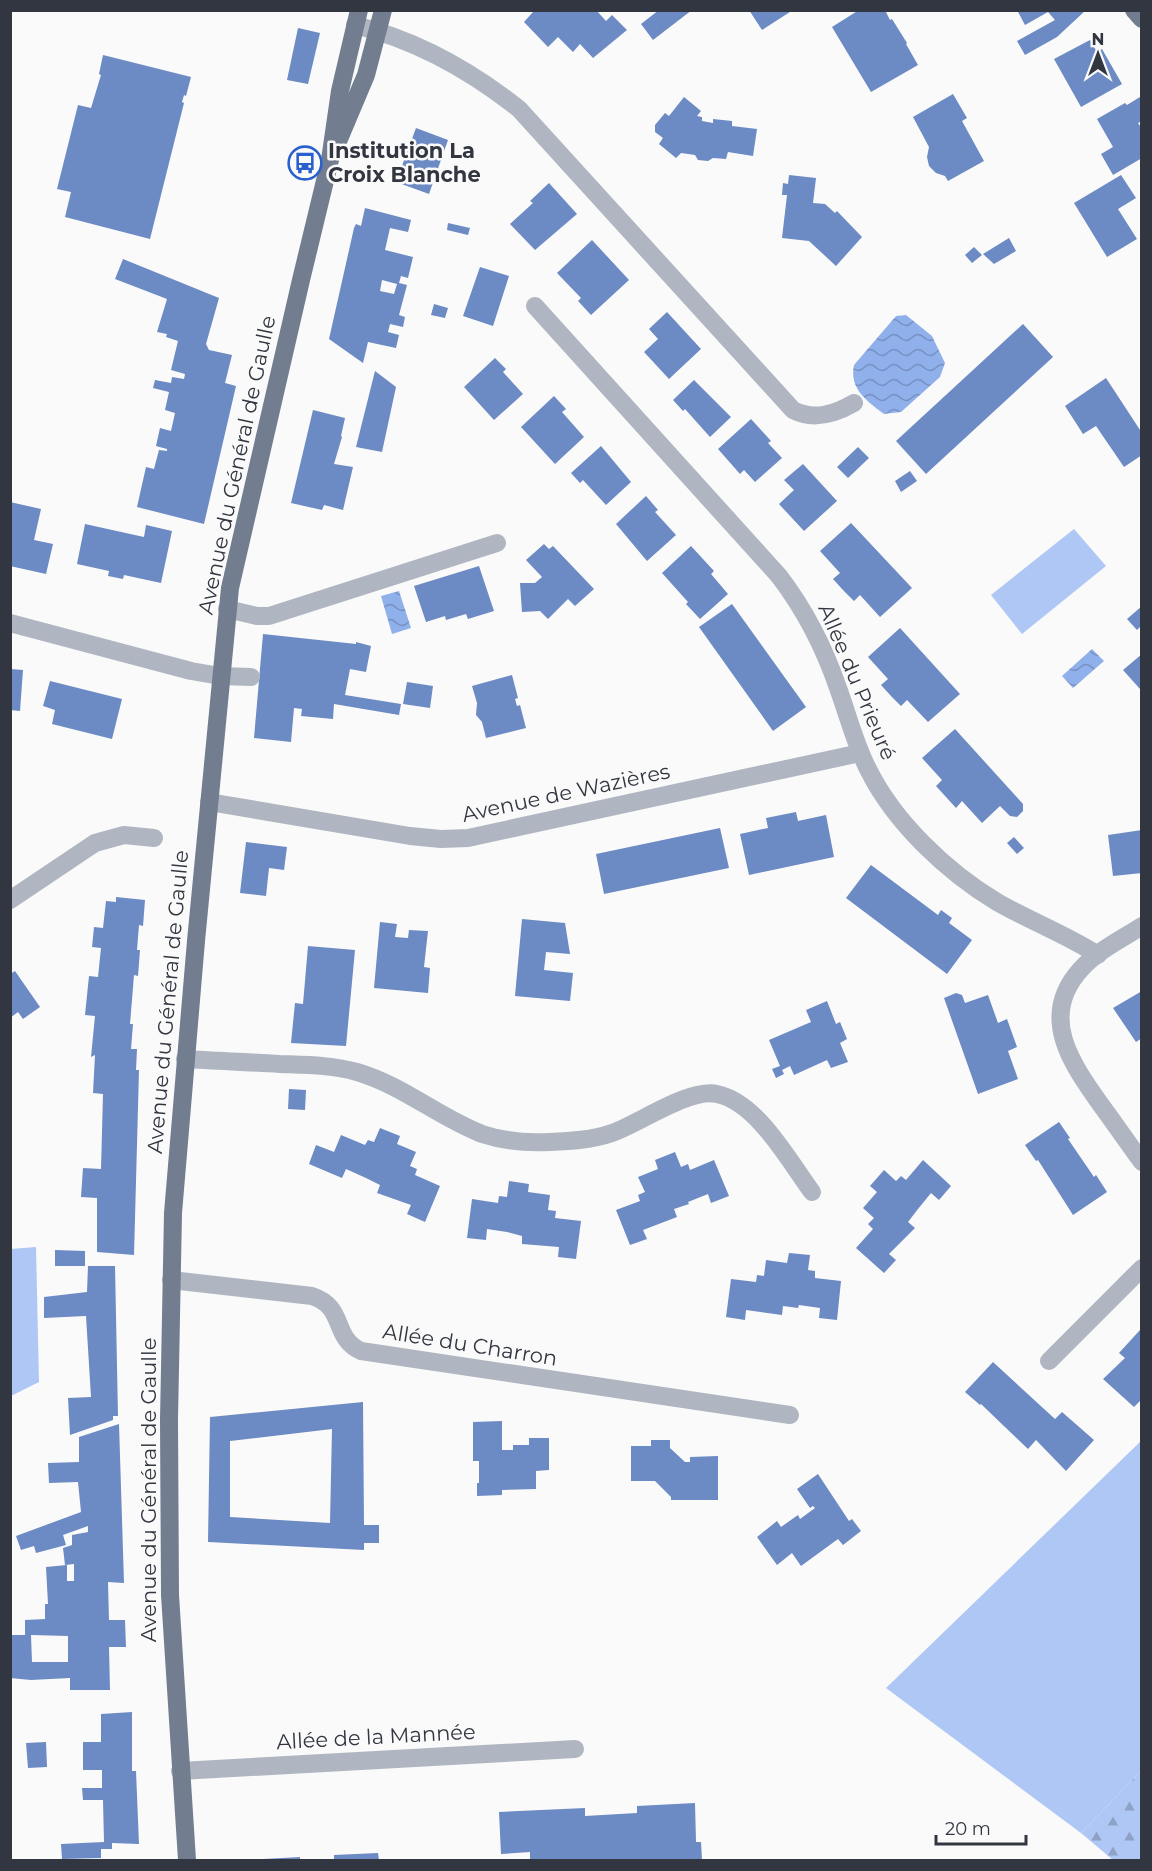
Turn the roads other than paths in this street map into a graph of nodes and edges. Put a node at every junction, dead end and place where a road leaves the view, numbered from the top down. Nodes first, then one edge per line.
1 (383, 10) edge
2 (1134, 10) edge
3 (357, 18) edge
4 (1142, 19) edge
5 (378, 31) junction
6 (330, 160) junction
7 (535, 306) dead end
8 (854, 403) dead end
9 (497, 543) dead end
10 (227, 609) junction
11 (10, 623) edge
12 (220, 676) junction
13 (251, 677) dead end
14 (860, 753) junction
15 (209, 802) junction
16 (154, 838) dead end
17 (10, 900) edge
18 (1142, 926) edge
19 (1098, 955) junction
20 (185, 1059) junction
21 (1142, 1162) edge
22 (813, 1192) dead end
23 (1142, 1268) edge
24 (171, 1280) junction
25 (1049, 1361) dead end
26 (790, 1415) dead end
27 (575, 1749) dead end
28 (180, 1771) junction
29 (187, 1860) edge

1 - 5 main road, Avenue du Général de Gaulle
2 - 4 main road
3 - 5 street
3 - 6 main road, Avenue du Général de Gaulle
5 - 6 main road, Avenue du Général de Gaulle
5 - 8 street
6 - 10 main road, Avenue du Général de Gaulle
7 - 14 street, Allée du Prieuré
9 - 10 street
10 - 12 main road, Avenue du Général de Gaulle
11 - 12 street
12 - 13 street
12 - 15 main road, Avenue du Général de Gaulle
14 - 15 street, Avenue de Wazières
14 - 19 street, Allée du Prieuré
15 - 20 main road, Avenue du Général de Gaulle
16 - 17 street
18 - 19 street
19 - 21 street
20 - 22 street
20 - 24 main road, Avenue du Général de Gaulle
23 - 25 street
24 - 26 street, Allée du Charron
24 - 28 main road, Avenue du Général de Gaulle
27 - 28 street, Allée de la Mannée
28 - 29 main road, Avenue du Général de Gaulle

